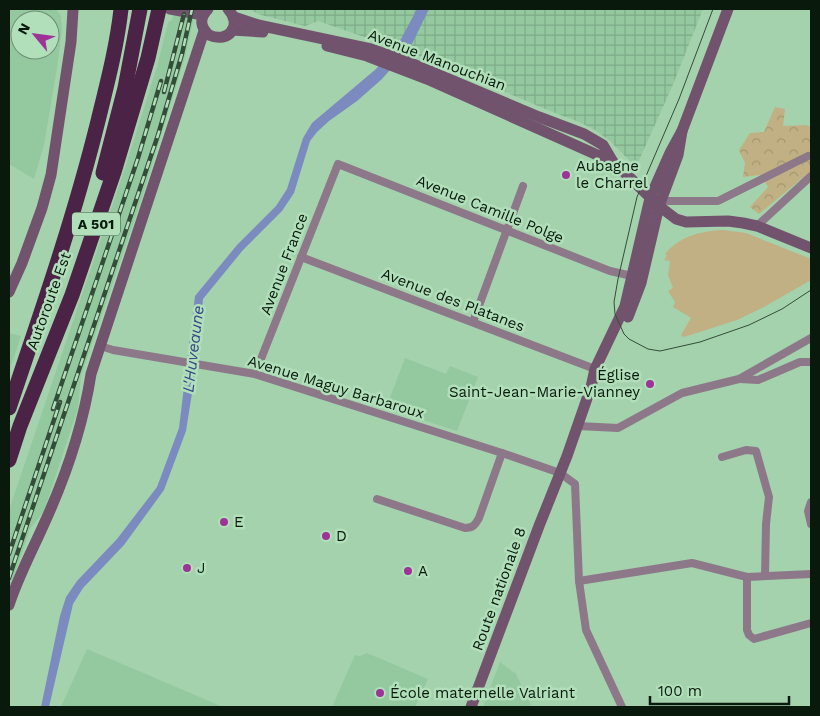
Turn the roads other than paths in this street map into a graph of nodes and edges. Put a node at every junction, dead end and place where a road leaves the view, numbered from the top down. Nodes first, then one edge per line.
1 (72, 9) edge
2 (86, 9) edge
3 (728, 9) edge
4 (121, 11) edge
5 (140, 11) edge
6 (162, 11) edge
7 (230, 11) edge
8 (205, 12) edge
9 (232, 30) junction
10 (204, 31) junction
11 (273, 31) junction
12 (214, 38) junction
13 (196, 61) junction
14 (808, 156) dead end
15 (338, 164) joint
16 (811, 176) edge
17 (523, 186) dead end
18 (657, 202) junction
19 (757, 226) junction
20 (507, 230) junction
21 (811, 248) edge
22 (301, 257) junction
23 (632, 276) junction
24 (9, 292) edge
25 (472, 322) junction
26 (811, 338) edge
27 (100, 346) junction
28 (811, 362) edge
29 (595, 369) junction
30 (255, 374) junction
31 (739, 378) junction
32 (591, 387) junction
33 (9, 408) edge
34 (20, 426) junction
35 (578, 426) junction
36 (502, 453) junction
37 (722, 457) dead end
38 (9, 460) edge
39 (558, 477) junction
40 (377, 499) dead end
41 (811, 502) edge
42 (811, 524) edge
43 (811, 574) edge
44 (765, 576) junction
45 (747, 577) junction
46 (579, 581) junction
47 (9, 605) edge
48 (811, 623) edge
49 (471, 707) edge
50 (622, 707) edge

1 - 2 main road
1 - 24 main road
3 - 18 main road
4 - 33 highway, Autoroute Est
5 - 34 highway
6 - 8 main road
6 - 34 highway, Autoroute Est / A 501
7 - 9 main road
7 - 11 main road, Avenue Manouchian
8 - 10 main road
9 - 11 main road, Avenue Manouchian
9 - 12 main road
10 - 12 main road
10 - 13 main road
11 - 18 main road, Avenue Manouchian
12 - 13 main road
13 - 27 main road
14 - 18 street
15 - 20 street, Avenue Camille Polge
15 - 22 street, Avenue France
16 - 19 street
17 - 20 street
18 - 19 main road, Avenue Manouchian
18 - 23 main road
18 - 32 main road
19 - 21 main road, Avenue Manouchian
20 - 23 street, Avenue Camille Polge
20 - 25 street
22 - 25 street, Avenue des Platanes
22 - 30 street, Avenue France
23 - 29 main road
25 - 29 street, Avenue des Platanes
26 - 31 street
27 - 30 street, Avenue Maguy Barbaroux
27 - 47 main road
28 - 31 street
29 - 32 main road
30 - 36 street, Avenue Maguy Barbaroux
31 - 35 street
32 - 35 main road, Route nationale 8
34 - 38 highway, Autoroute Est
35 - 39 main road, Route nationale 8
36 - 39 street, Avenue Maguy Barbaroux
36 - 40 street
37 - 44 street
39 - 46 street
39 - 49 main road, Route nationale 8
41 - 42 street
43 - 44 street
44 - 45 street
45 - 46 street
45 - 48 street
46 - 50 street

